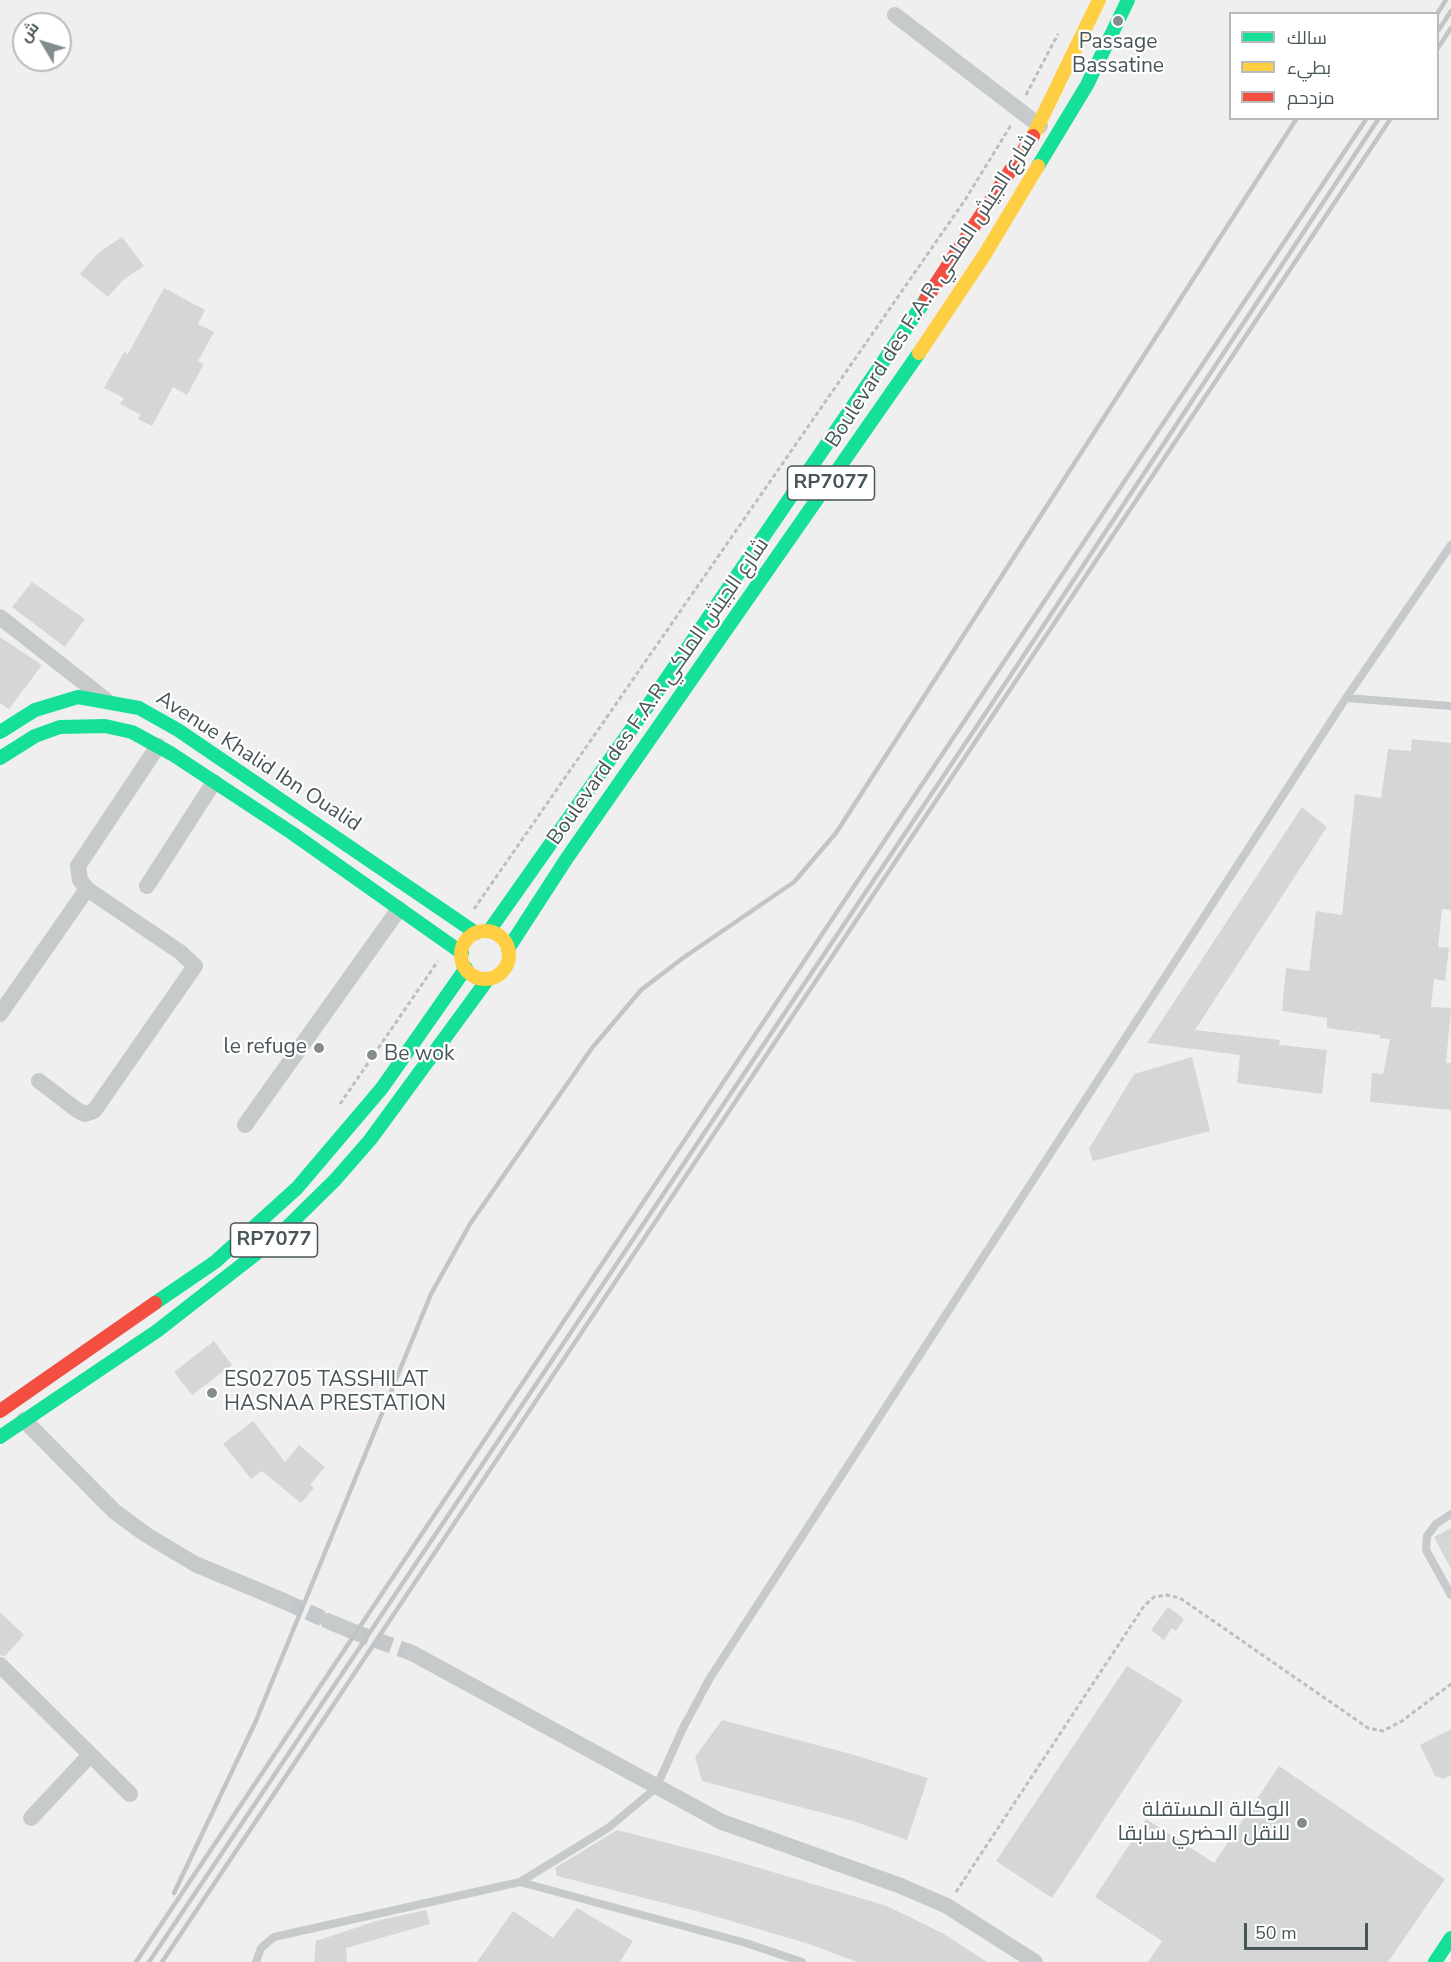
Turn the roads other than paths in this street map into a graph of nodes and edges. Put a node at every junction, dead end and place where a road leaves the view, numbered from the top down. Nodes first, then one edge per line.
1 (1100, 0) edge
2 (1128, 0) edge
3 (895, 15) dead end
4 (1040, 126) junction
5 (1451, 545) edge
6 (0, 617) edge
7 (1346, 698) junction
8 (106, 700) junction
9 (1451, 706) edge
10 (0, 732) edge
11 (158, 746) junction
12 (0, 758) edge
13 (214, 782) junction
14 (147, 886) dead end
15 (87, 889) junction
16 (399, 909) junction
17 (483, 932) junction
18 (508, 949) junction
19 (462, 953) junction
20 (466, 968) junction
21 (488, 979) junction
22 (0, 1014) edge
23 (39, 1081) dead end
24 (245, 1125) dead end
25 (0, 1411) edge
26 (24, 1420) junction
27 (0, 1437) edge
28 (1451, 1514) edge
29 (1451, 1595) edge
30 (286, 1602) tunnel mouth
31 (328, 1621) tunnel mouth
32 (354, 1632) tunnel mouth
33 (412, 1653) tunnel mouth
34 (0, 1665) edge
35 (90, 1755) junction
36 (656, 1788) junction
37 (130, 1794) dead end
38 (31, 1818) dead end
39 (520, 1882) junction
40 (1451, 1938) edge
41 (256, 1962) edge
42 (802, 1962) edge
43 (1035, 1962) edge
44 (1435, 1962) edge

1 - 4 main road, Boulevard des F.A.R شارع الجيش الملكي / RP7077
2 - 18 main road, Boulevard des F.A.R شارع الجيش الملكي / RP7077
3 - 4 street
4 - 17 main road, Boulevard des F.A.R شارع الجيش الملكي / RP7077
5 - 7 lane
6 - 8 street
7 - 9 lane
7 - 36 lane
8 - 10 main road, Avenue Khalid Ibn Oualid
8 - 17 main road, Avenue Khalid Ibn Oualid
11 - 12 main road, Avenue Khalid Ibn Oualid
11 - 13 main road, Avenue Khalid Ibn Oualid
11 - 15 street
13 - 14 street
13 - 16 main road, Avenue Khalid Ibn Oualid
15 - 22 street
15 - 23 street
16 - 19 main road, Avenue Khalid Ibn Oualid
16 - 24 street
17 - 18 main road
17 - 19 main road, Boulevard des F.A.R شارع الجيش الملكي / RP7077
18 - 21 main road, Boulevard des F.A.R شارع الجيش الملكي / RP7077
19 - 20 main road
20 - 21 main road
20 - 25 main road, RP7077
21 - 26 main road, Boulevard des F.A.R شارع الجيش الملكي / RP7077
26 - 27 main road, Boulevard des F.A.R شارع الجيش الملكي / RP7077
26 - 30 street
28 - 29 lane
31 - 32 street
33 - 36 street
34 - 35 street
35 - 37 street
35 - 38 street
36 - 39 lane
36 - 43 street
39 - 41 lane
39 - 42 lane
40 - 44 main road

